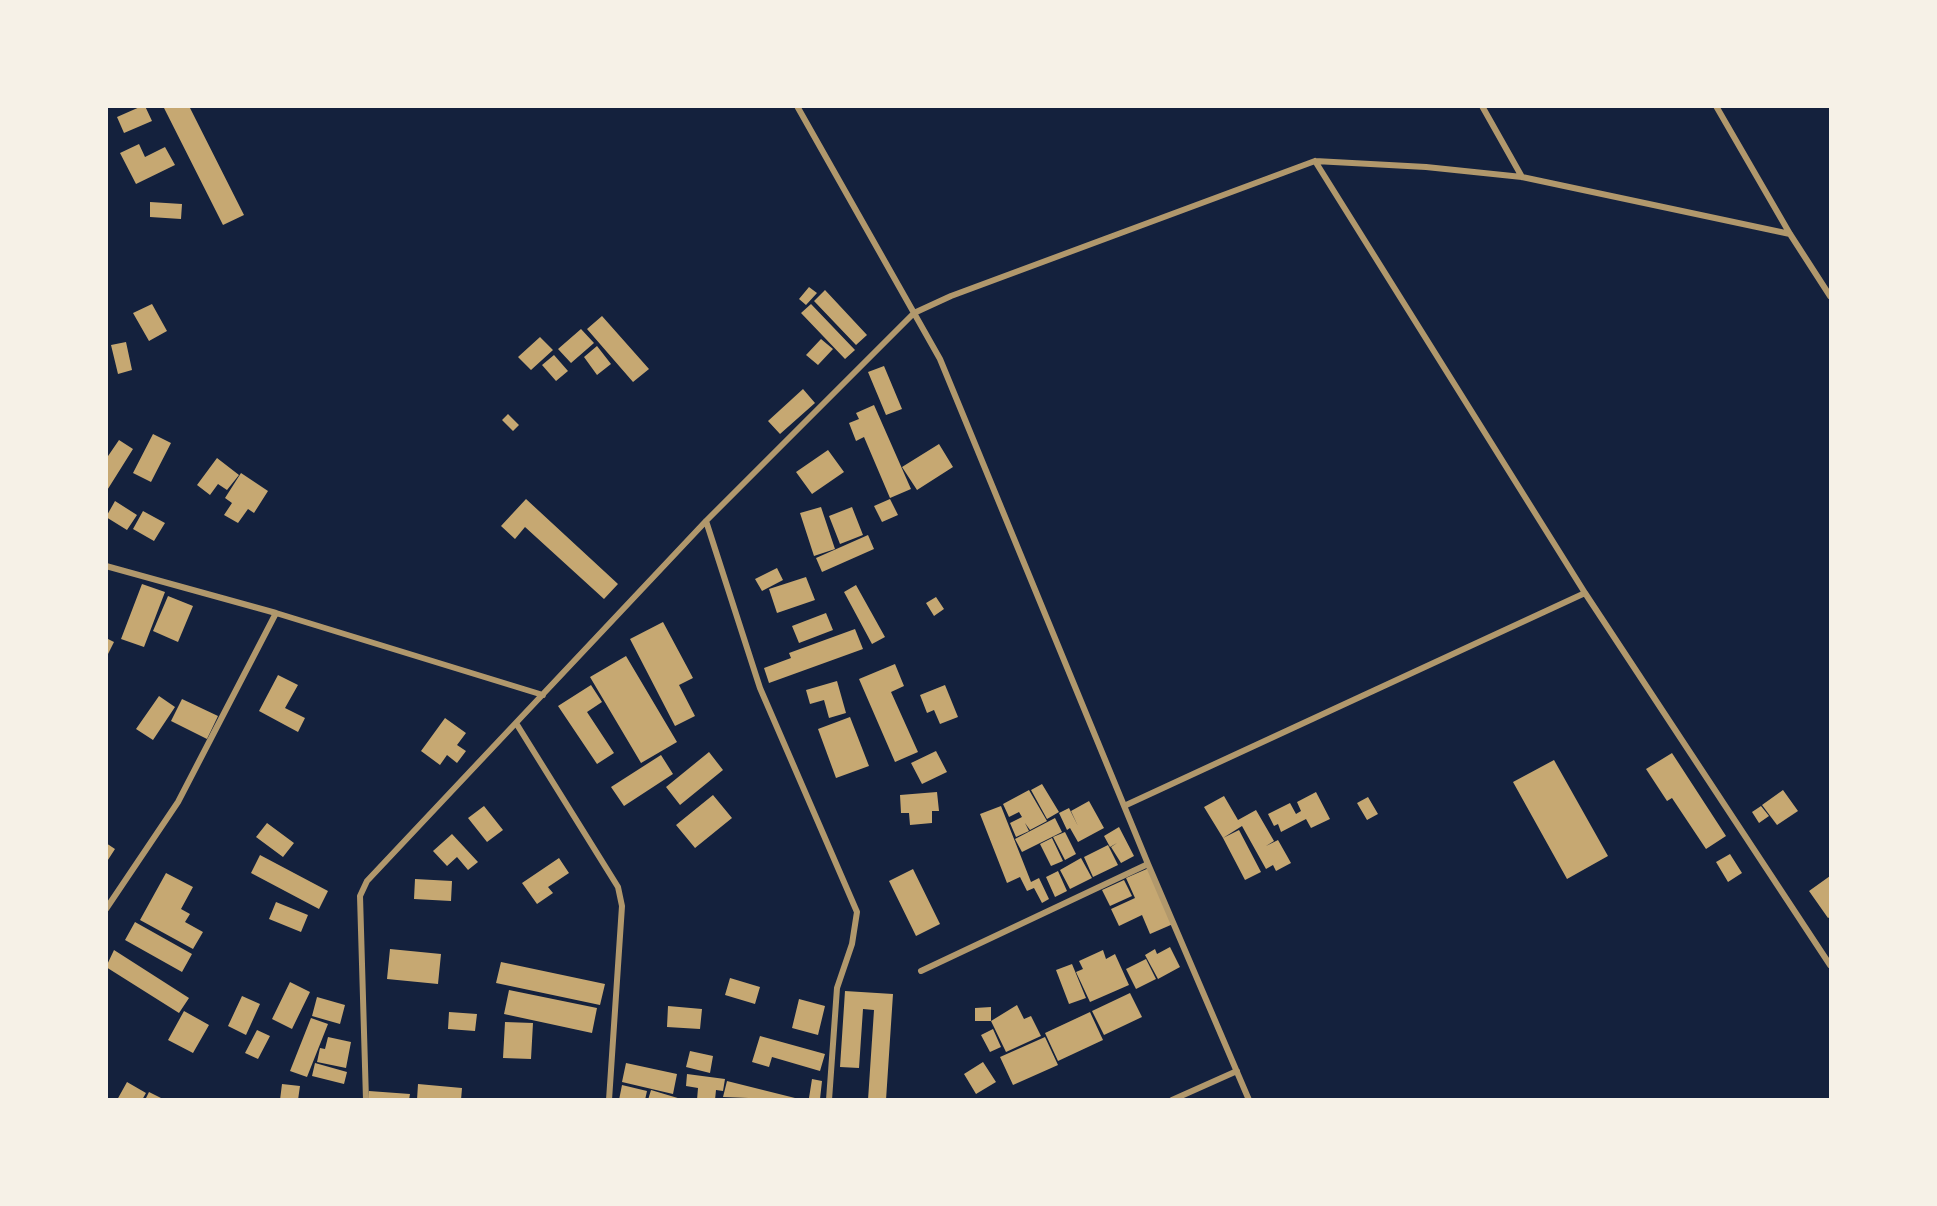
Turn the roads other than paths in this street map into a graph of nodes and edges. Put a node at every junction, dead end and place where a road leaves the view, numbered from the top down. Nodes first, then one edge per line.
1 (797, 106) edge
2 (1482, 106) edge
3 (1716, 106) edge
4 (1315, 161) junction
5 (1522, 177) junction
6 (1790, 234) junction
7 (1830, 296) edge
8 (914, 313) junction
9 (706, 521) junction
10 (106, 566) edge
11 (1585, 593) junction
12 (276, 613) junction
13 (543, 695) junction
14 (516, 723) junction
15 (1124, 806) junction
16 (1148, 864) junction
17 (106, 909) edge
18 (1830, 965) edge
19 (921, 971) dead end
20 (1237, 1071) junction
21 (366, 1100) edge
22 (609, 1100) edge
23 (829, 1100) edge
24 (1172, 1100) edge
25 (1249, 1100) edge

1 - 8 street
2 - 5 street
3 - 6 street
4 - 5 street
4 - 8 street
4 - 11 street
5 - 6 street
6 - 7 street
8 - 9 street
8 - 15 street
9 - 13 street
9 - 23 street
10 - 12 street
11 - 15 street
11 - 18 street
12 - 13 street
12 - 17 street
13 - 14 street
14 - 21 street
14 - 22 street
15 - 16 street
16 - 19 street
16 - 20 street
20 - 24 street
20 - 25 street

